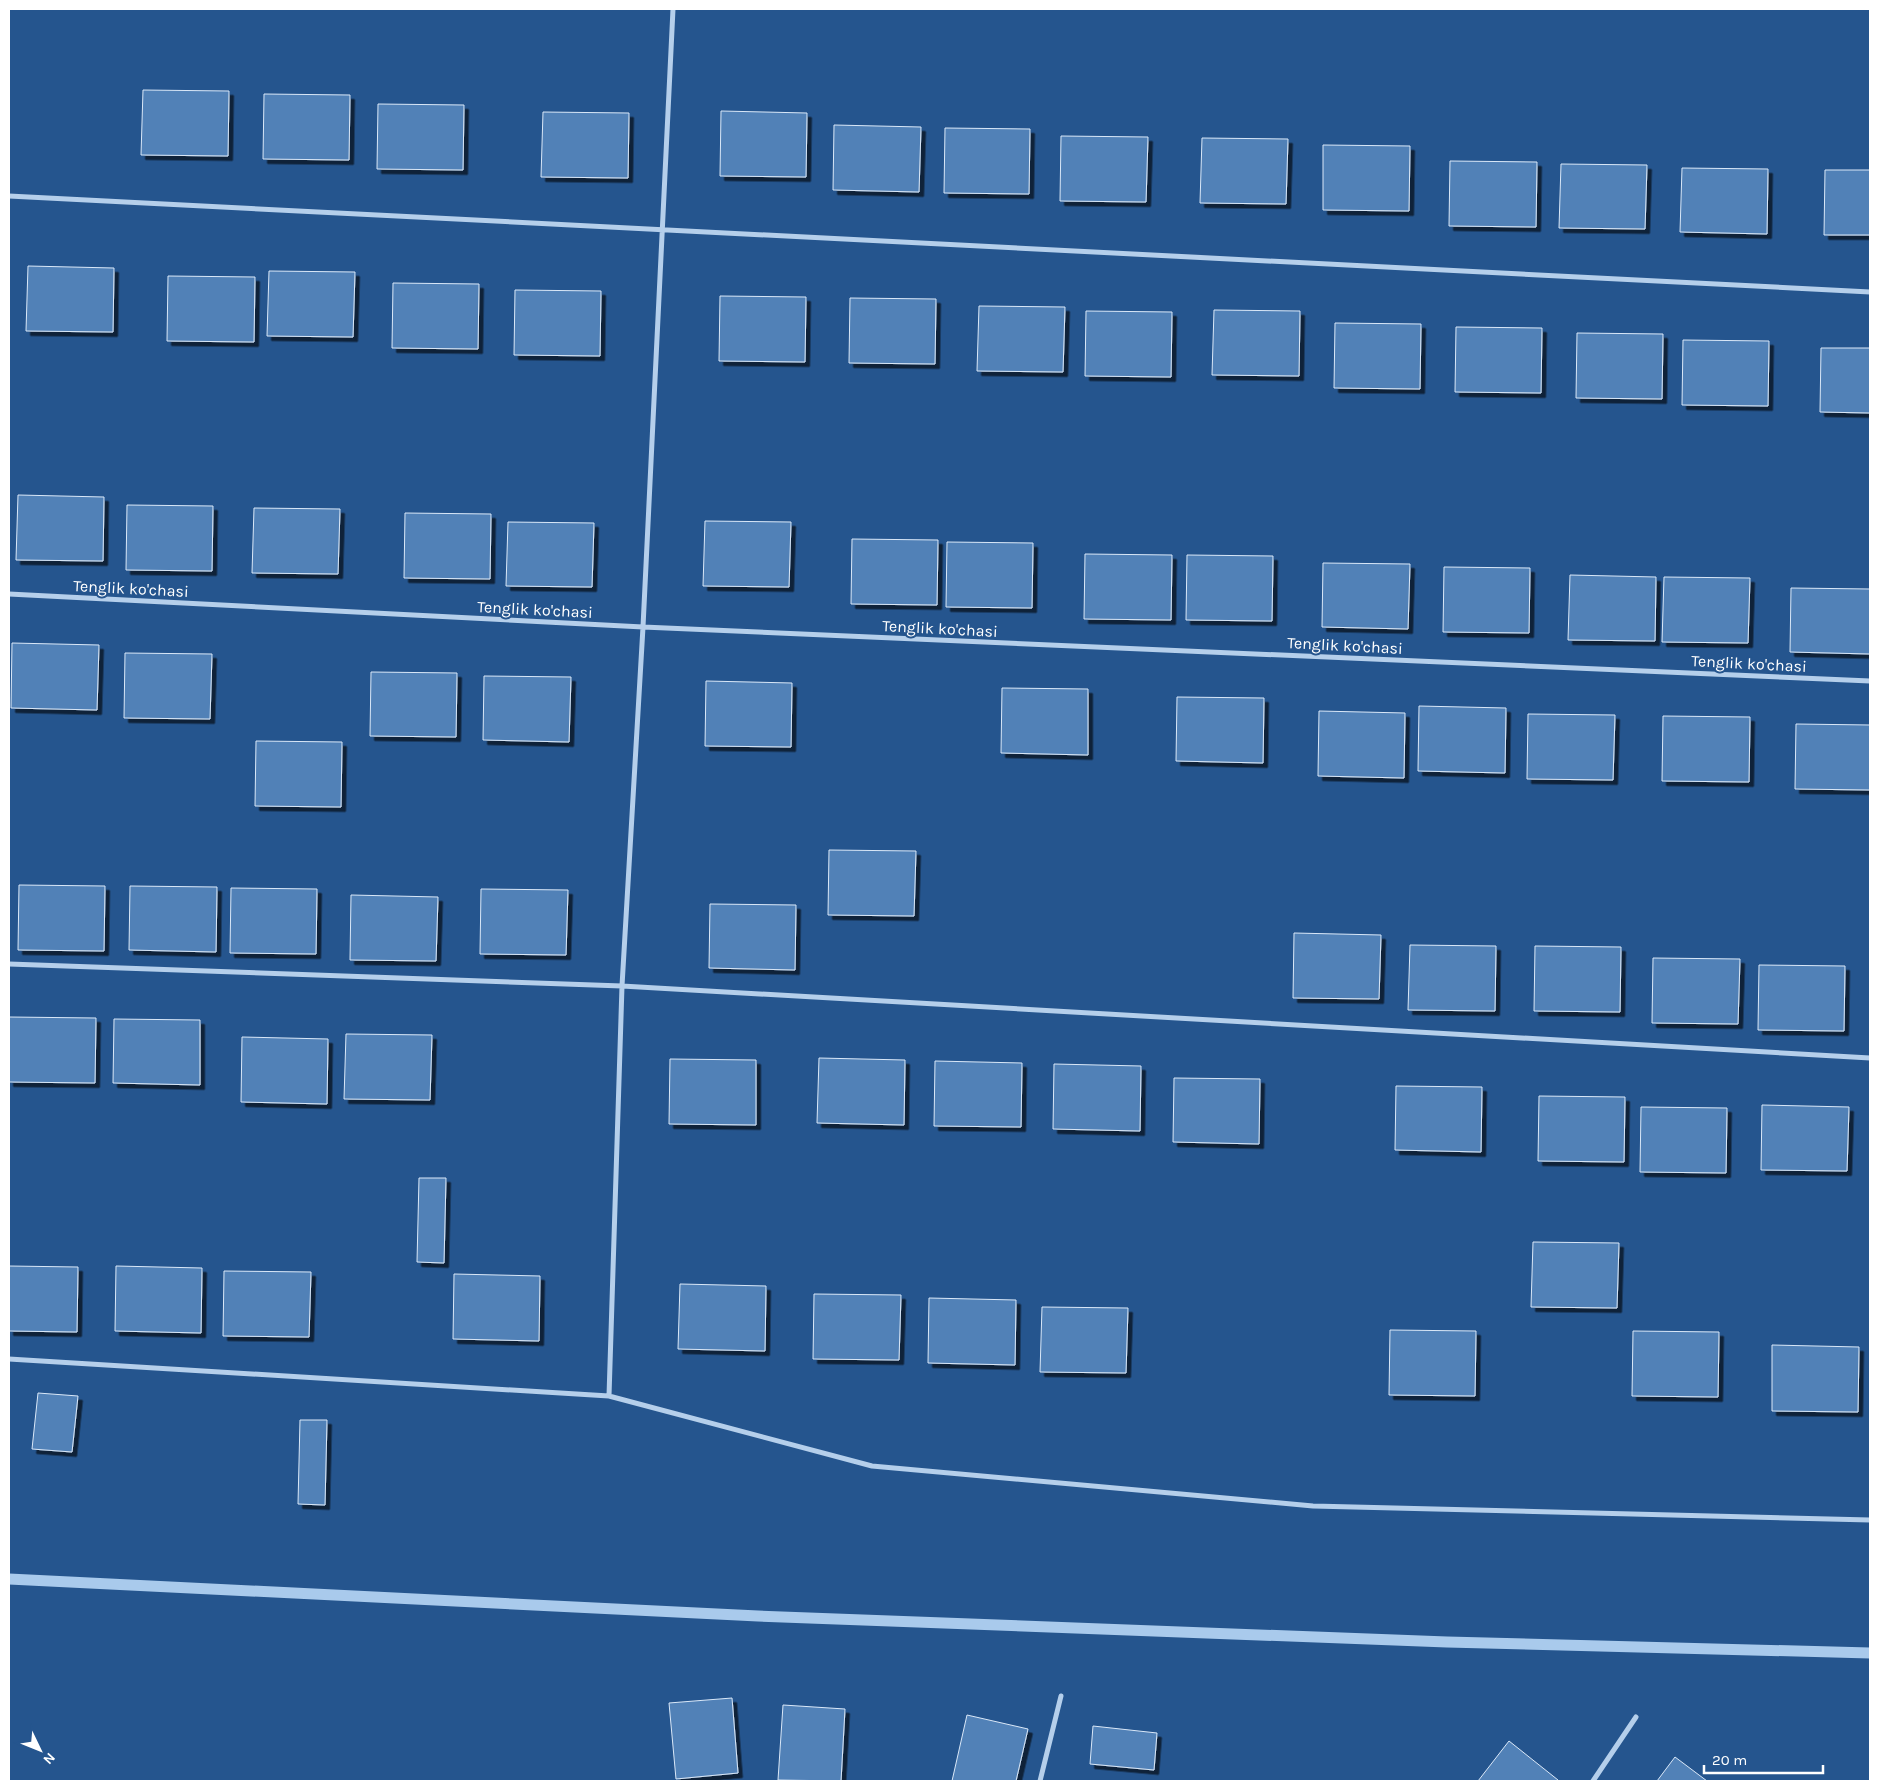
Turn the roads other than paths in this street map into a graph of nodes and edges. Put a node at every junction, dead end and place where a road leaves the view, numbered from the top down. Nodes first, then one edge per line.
1 (673, 9) edge
2 (9, 196) edge
3 (662, 230) junction
4 (1870, 292) edge
5 (9, 594) edge
6 (643, 627) junction
7 (1870, 681) edge
8 (9, 964) edge
9 (622, 986) junction
10 (1870, 1058) edge
11 (9, 1359) edge
12 (609, 1396) junction
13 (1870, 1520) edge
14 (1061, 1696) dead end
15 (1636, 1717) dead end
16 (1040, 1781) edge
17 (1593, 1781) edge

1 - 3 street
2 - 3 street
3 - 4 street
3 - 6 street
5 - 6 street, Tenglik ko'chasi
6 - 7 street, Tenglik ko'chasi
6 - 9 street
8 - 9 street
9 - 10 street
9 - 12 street
11 - 12 street
12 - 13 street
14 - 16 street
15 - 17 street

